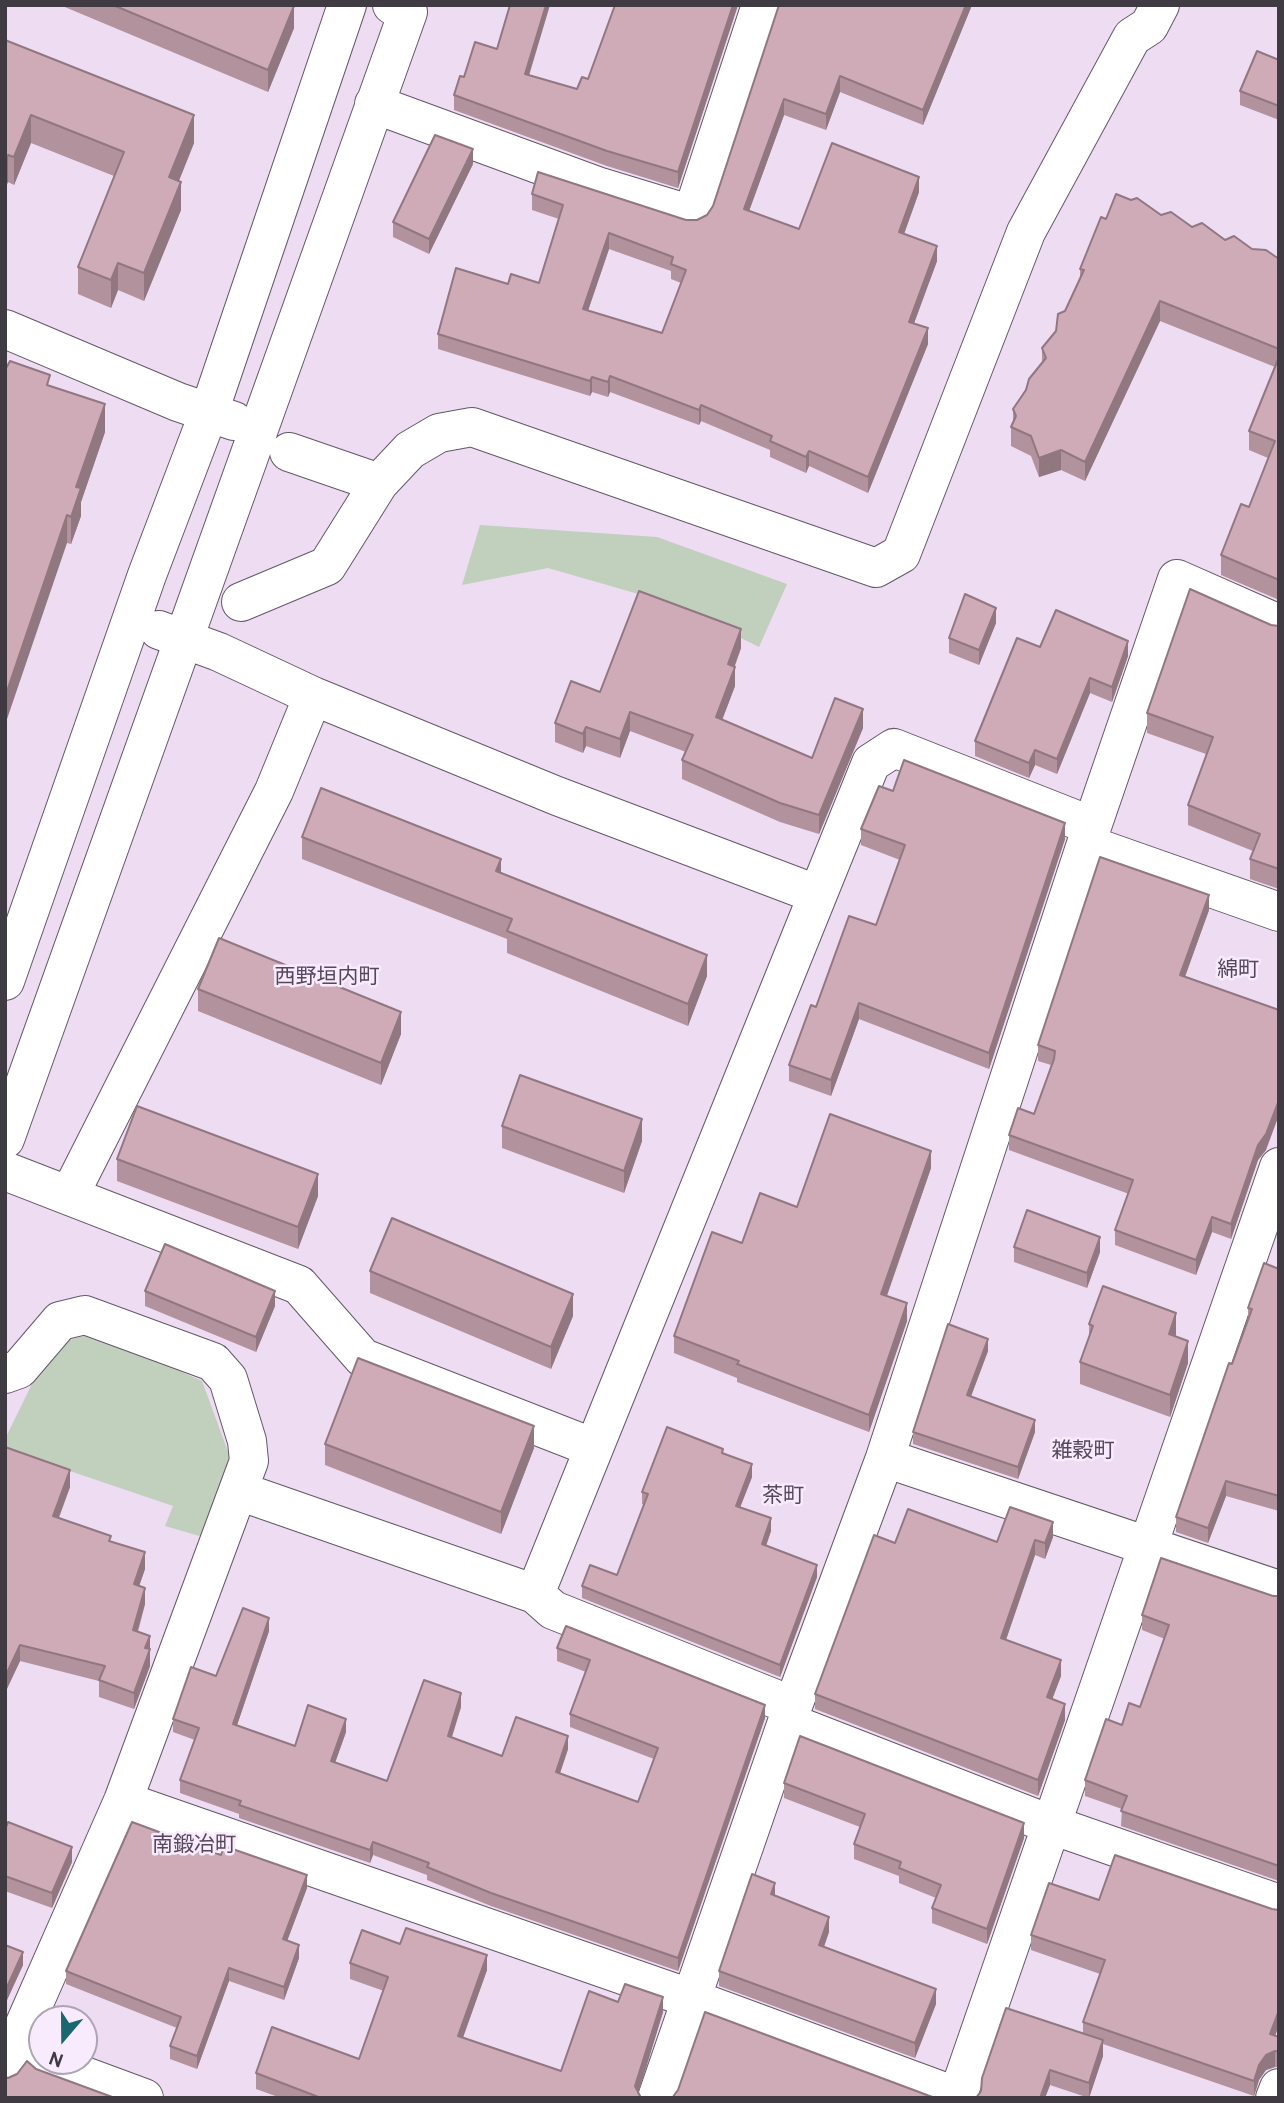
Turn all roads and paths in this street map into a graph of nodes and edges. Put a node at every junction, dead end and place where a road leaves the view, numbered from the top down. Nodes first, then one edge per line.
1 (347, 5) edge
2 (761, 5) edge
3 (1160, 5) edge
4 (400, 8) edge
5 (374, 104) junction
6 (5, 329) edge
7 (209, 412) junction
8 (259, 430) junction
9 (289, 452) dead end
10 (379, 483) junction
11 (241, 602) dead end
12 (132, 620) junction
13 (1279, 624) edge
14 (183, 638) junction
15 (313, 696) junction
16 (1089, 835) junction
17 (816, 894) junction
18 (1279, 912) edge
19 (5, 982) edge
20 (5, 1139) edge
21 (1279, 1167) edge
22 (5, 1171) edge
23 (69, 1194) junction
24 (5, 1374) edge
25 (594, 1448) junction
26 (885, 1458) junction
27 (239, 1491) junction
28 (1149, 1546) junction
29 (1279, 1590) edge
30 (535, 1594) junction
31 (790, 1714) junction
32 (122, 1801) junction
33 (1052, 1825) junction
34 (1279, 1904) edge
35 (692, 1999) junction
36 (22, 2048) edge
37 (1279, 2088) edge
38 (959, 2097) edge
39 (144, 2098) edge
40 (657, 2098) edge
41 (1275, 2098) edge

1 - 7 street
2 - 5 street
3 - 10 street
4 - 5 street
5 - 8 street
6 - 7 street
7 - 8 street
7 - 12 street
8 - 14 street
9 - 10 street
10 - 11 street
12 - 14 street
12 - 19 street
13 - 16 street
14 - 15 street
14 - 20 street
15 - 17 street
15 - 23 street
16 - 17 street
16 - 18 street
16 - 26 street
17 - 25 street
21 - 28 street
22 - 23 street
23 - 25 street
24 - 27 street
25 - 30 street
26 - 28 street
26 - 31 street
27 - 30 street
27 - 32 street
28 - 29 street
28 - 33 street
30 - 31 street
31 - 33 street
31 - 35 street
32 - 35 street
32 - 36 street
33 - 34 street
33 - 38 street
35 - 38 street
35 - 40 street
36 - 39 street
37 - 41 street

